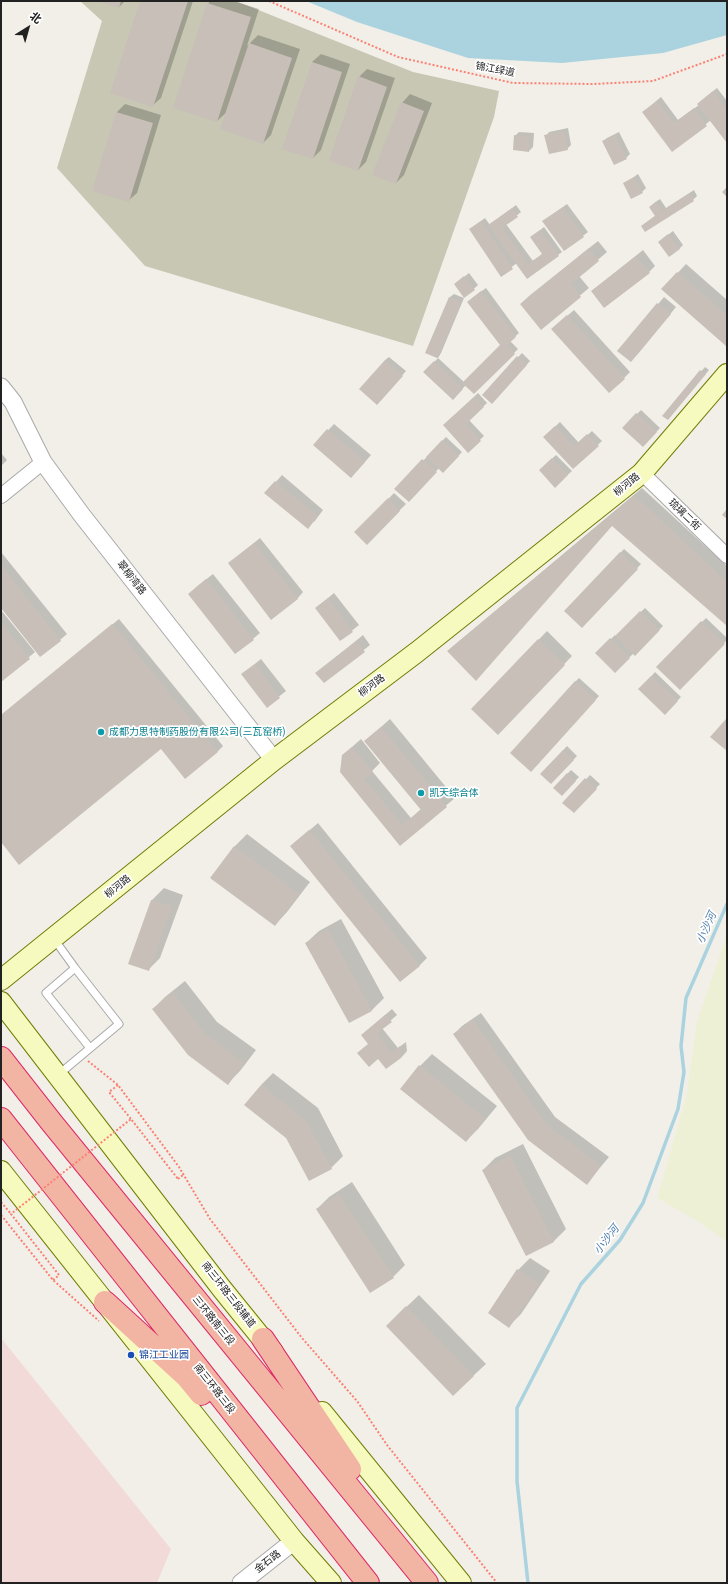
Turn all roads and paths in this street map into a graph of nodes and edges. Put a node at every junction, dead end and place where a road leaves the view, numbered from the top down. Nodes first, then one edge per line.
1 (269, 1) edge
2 (727, 54) edge
3 (727, 374) edge
4 (1, 387) edge
5 (43, 462) junction
6 (642, 473) junction
7 (1, 496) edge
8 (727, 556) edge
9 (274, 760) junction
10 (54, 938) junction
11 (74, 968) junction
12 (1, 980) edge
13 (1, 1002) edge
14 (90, 1048) junction
15 (81, 1056) junction
16 (1, 1058) edge
17 (58, 1075) junction
18 (118, 1086) junction
19 (1, 1119) edge
20 (131, 1119) junction
21 (1, 1170) edge
22 (184, 1174) junction
23 (1, 1202) edge
24 (11, 1214) junction
25 (1, 1215) edge
26 (53, 1280) junction
27 (102, 1312) junction
28 (262, 1339) junction
29 (294, 1541) junction
30 (241, 1583) edge
31 (331, 1583) edge
32 (357, 1583) edge
33 (368, 1583) edge
34 (427, 1583) edge
35 (461, 1583) edge
36 (497, 1583) edge

1 - 2 path, 锦江绿道
3 - 6 main road, 柳河路
4 - 5 street, 翠柳湾路
5 - 7 street
5 - 9 street, 翠柳湾路
6 - 8 street, 琉璃二街
6 - 9 main road, 柳河路
9 - 10 main road, 柳河路
10 - 11 lane
10 - 12 main road, 柳河路
11 - 14 lane
11 - 14 lane
13 - 17 main road, 南三环路三段辅道
14 - 15 lane
15 - 17 lane
15 - 18 path
16 - 34 highway, 三环路南三段
17 - 28 main road, 南三环路三段辅道
18 - 20 path
18 - 22 path
19 - 33 highway, 南三环路三段
20 - 22 path, bridge
20 - 24 path, bridge
21 - 27 main road
22 - 36 path
23 - 24 path
24 - 26 path, bridge
25 - 26 path
26 - 27 path
27 - 29 main road
27 - 32 highway
28 - 34 highway
28 - 35 main road, 南三环路三段辅道
29 - 30 street, 金石路
29 - 31 main road

